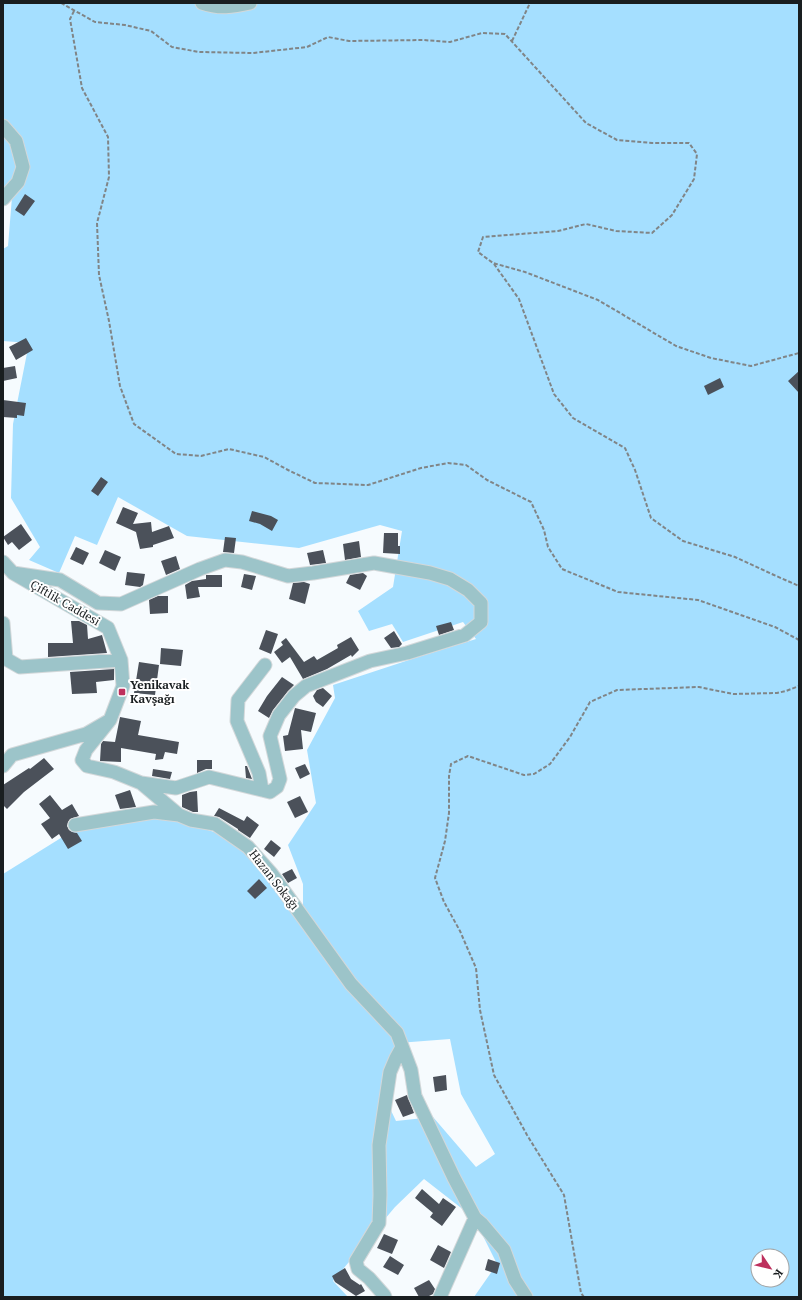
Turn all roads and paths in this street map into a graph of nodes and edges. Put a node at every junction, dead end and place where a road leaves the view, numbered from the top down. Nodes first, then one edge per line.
1 (61, 3) edge
2 (202, 3) edge
3 (250, 3) edge
4 (530, 3) edge
5 (74, 10) junction
6 (512, 41) junction
7 (3, 126) edge
8 (3, 198) edge
9 (493, 263) junction
10 (799, 353) edge
11 (3, 562) edge
12 (13, 573) junction
13 (799, 586) edge
14 (3, 623) edge
15 (799, 640) edge
16 (121, 660) junction
17 (265, 665) dead end
18 (799, 686) edge
19 (110, 720) junction
20 (3, 766) edge
21 (141, 783) junction
22 (262, 790) junction
23 (179, 815) junction
24 (75, 825) dead end
25 (402, 1047) junction
26 (475, 1218) junction
27 (385, 1297) edge
28 (440, 1297) edge
29 (526, 1297) edge
30 (584, 1297) edge

1 - 5 path
2 - 3 street
4 - 6 path
5 - 6 path
5 - 15 path
6 - 9 path
7 - 8 street
9 - 10 path
9 - 13 path
11 - 12 street, Çiftlik Caddesi
12 - 16 street, Çiftlik Caddesi
12 - 22 street
14 - 16 street
16 - 19 street, Çiftlik Caddesi
17 - 22 street
18 - 30 path
19 - 20 street
19 - 21 street, Hazan Sokağı
21 - 22 street
21 - 23 street, Hazan Sokağı
23 - 24 street
23 - 25 street, Hazan Sokağı
25 - 26 street, Hazan Sokağı
25 - 27 street
26 - 28 street
26 - 29 street, Hazan Sokağı

